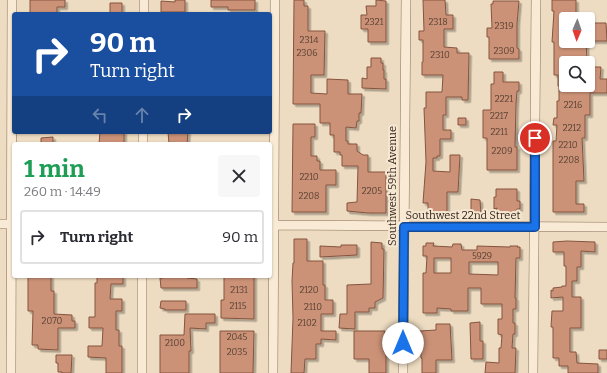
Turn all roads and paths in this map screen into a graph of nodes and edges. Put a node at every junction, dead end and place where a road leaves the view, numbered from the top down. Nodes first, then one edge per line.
1 (12, 0) edge
2 (144, 0) edge
3 (275, 0) edge
4 (406, 0) edge
5 (536, 0) edge
6 (12, 12) edge
7 (144, 12) edge
8 (0, 224) edge
9 (12, 224) edge
10 (272, 225) edge
11 (404, 227) junction
12 (535, 227) junction
13 (607, 227) edge
14 (12, 278) edge
15 (142, 278) edge
16 (11, 373) edge
17 (142, 373) edge
18 (273, 373) edge
19 (403, 373) edge
20 (533, 373) edge

1 - 6 street
2 - 7 street
3 - 10 street
4 - 11 street, Southwest 59th Avenue
5 - 12 street
8 - 9 street
10 - 11 street, Southwest 22nd Street
10 - 18 street
11 - 12 street, Southwest 22nd Street
11 - 19 street, Southwest 59th Avenue
12 - 13 street, Southwest 22nd Street
12 - 20 street
14 - 16 street
15 - 17 street

